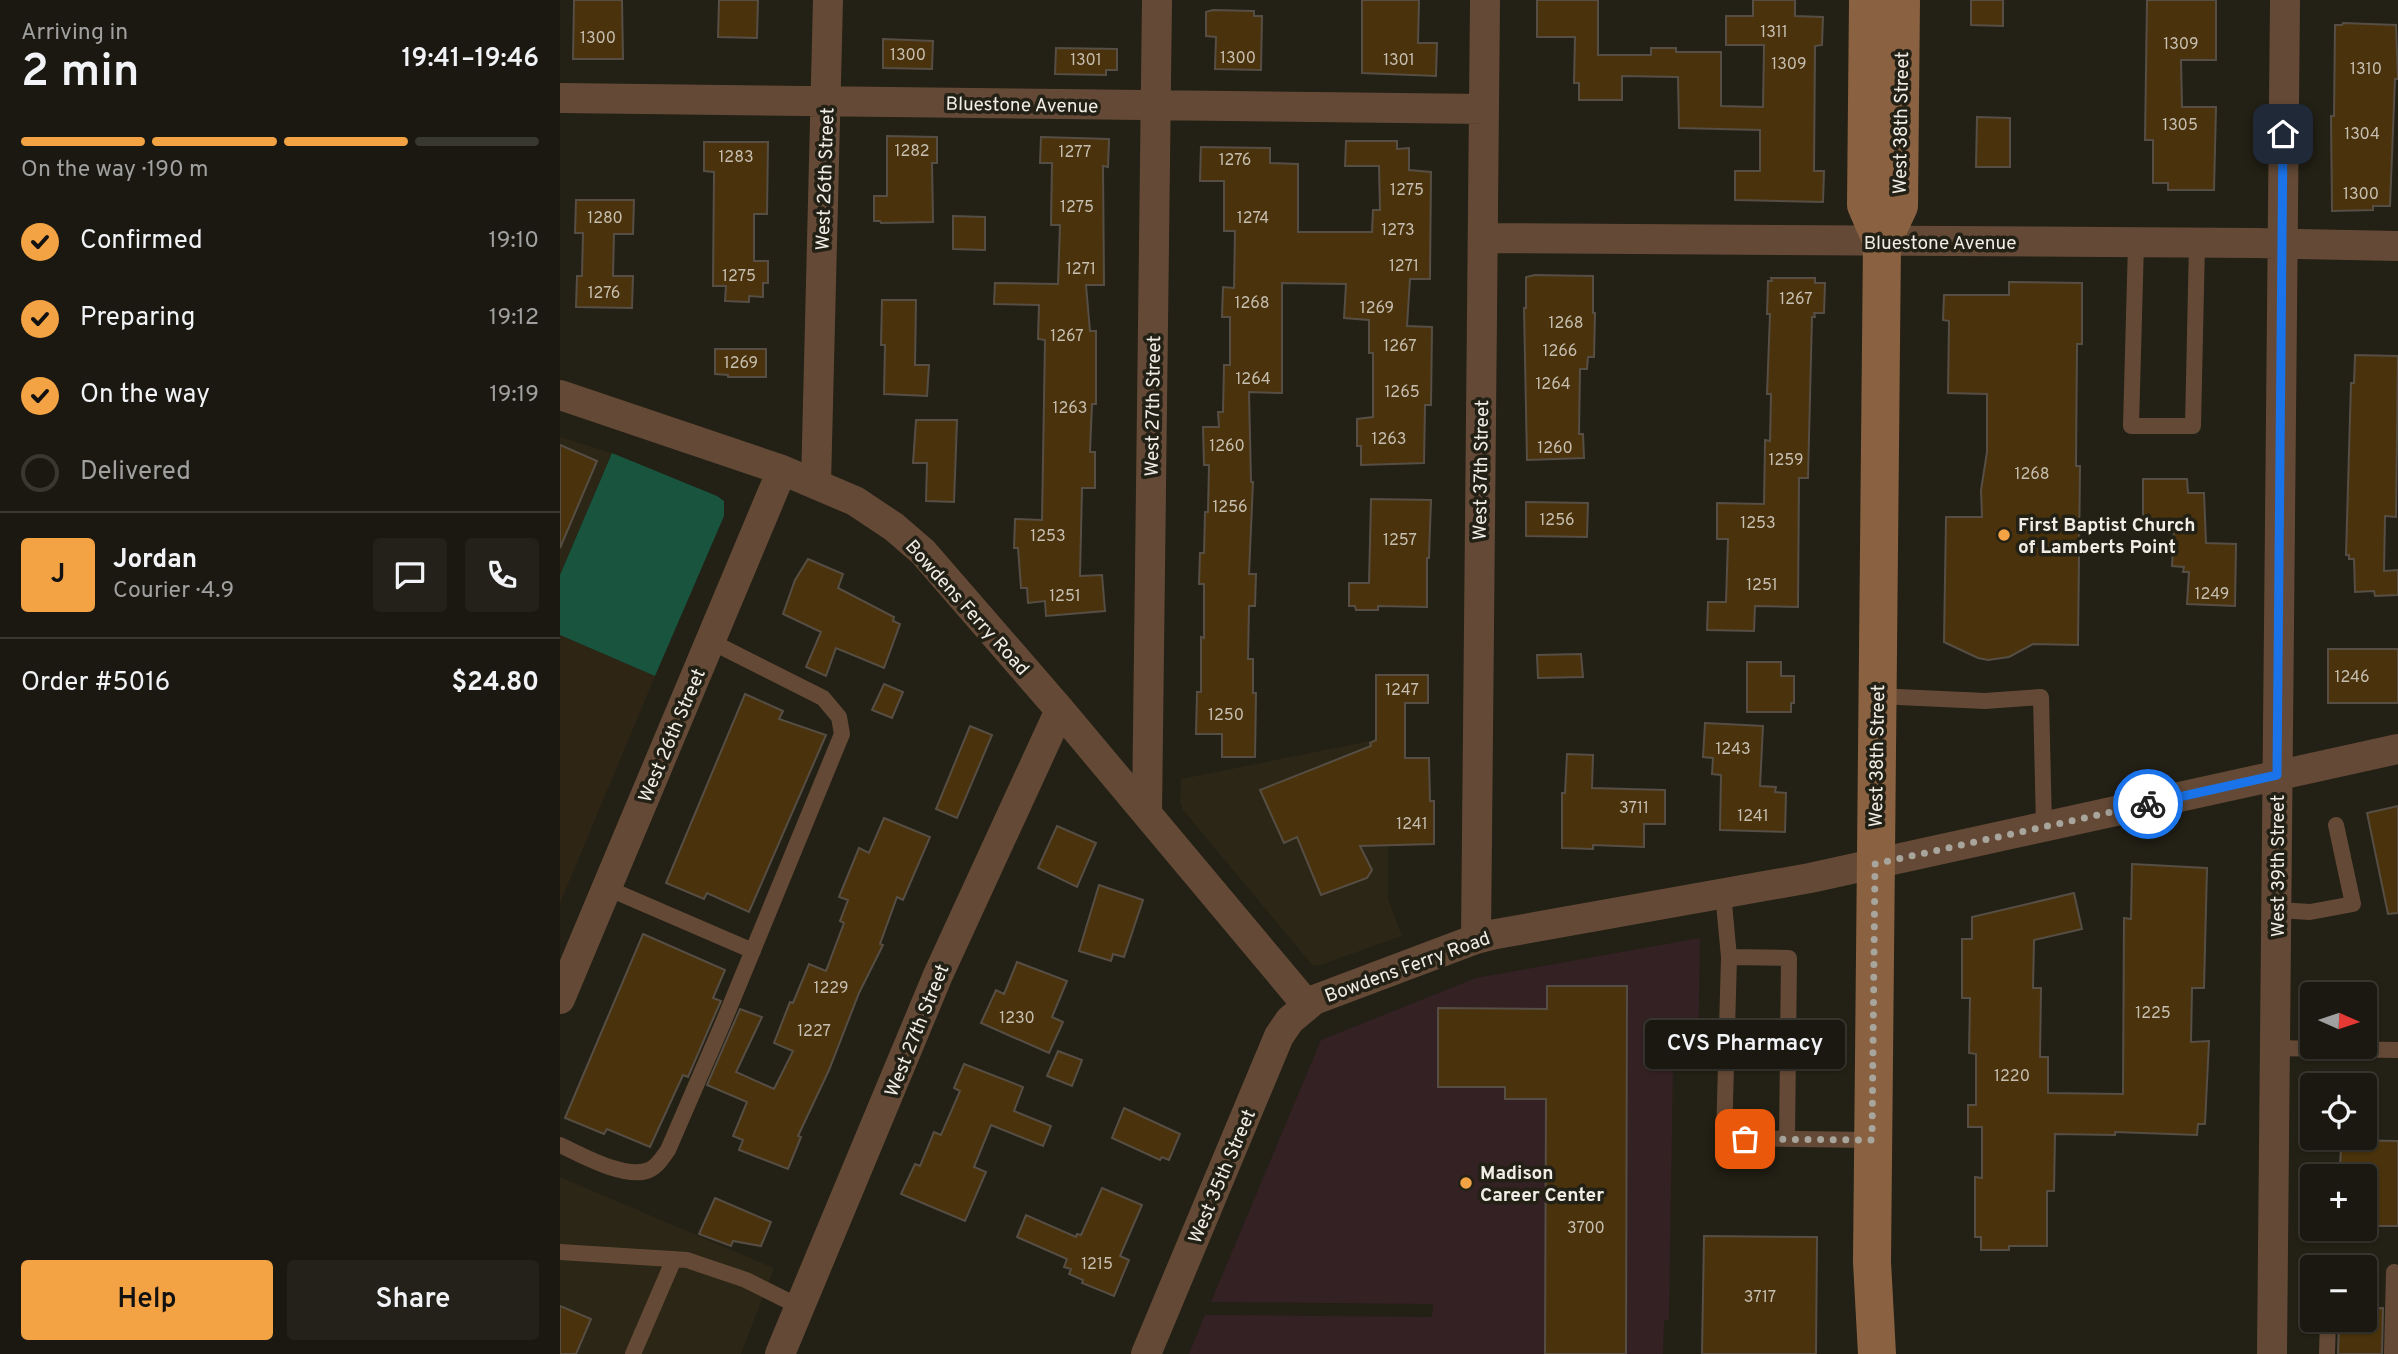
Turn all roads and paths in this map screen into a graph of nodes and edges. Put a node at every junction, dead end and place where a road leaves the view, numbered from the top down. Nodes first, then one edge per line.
1 (828, 0) edge
2 (1157, 0) edge
3 (1485, 0) edge
4 (1868, 0) edge
5 (1901, 0) edge
6 (2285, 0) edge
7 (560, 97) edge
8 (826, 101) junction
9 (1155, 105) junction
10 (1484, 109) junction
11 (1483, 238) junction
12 (1882, 242) junction
13 (2136, 243) junction
14 (2197, 243) junction
15 (2282, 243) junction
16 (2398, 246) edge
17 (560, 396) edge
18 (782, 470) junction
19 (816, 484) junction
20 (710, 641) junction
21 (1877, 696) junction
22 (1060, 710) junction
23 (2398, 749) edge
24 (2277, 775) junction
25 (1147, 813) junction
26 (2336, 825) dead end
27 (2044, 827) junction
28 (1875, 864) junction
29 (607, 888) junction
30 (1723, 893) junction
31 (2276, 910) junction
32 (1476, 939) junction
33 (752, 951) junction
34 (1729, 957) junction
35 (560, 999) edge
36 (1307, 1005) junction
37 (2275, 1048) junction
38 (2398, 1050) edge
39 (1787, 1139) junction
40 (1872, 1140) junction
41 (560, 1145) edge
42 (560, 1252) edge
43 (674, 1259) junction
44 (2394, 1272) dead end
45 (800, 1307) junction
46 (2328, 1332) edge
47 (633, 1354) edge
48 (780, 1354) edge
49 (1146, 1354) edge
50 (1877, 1354) edge
51 (2272, 1354) edge
52 (2327, 1354) edge
53 (2392, 1354) edge

1 - 8 street, West 26th Street
2 - 9 street, West 27th Street
3 - 10 street, West 37th Street
4 - 12 street, West 38th Street
5 - 12 street, West 38th Street
6 - 15 street, West 39th Street
7 - 8 street, Bluestone Avenue
8 - 9 street, Bluestone Avenue
8 - 19 street, West 26th Street
9 - 10 street, Bluestone Avenue
9 - 25 street, West 27th Street
10 - 11 street, West 37th Street
11 - 12 street, Bluestone Avenue
11 - 32 street, West 37th Street
12 - 13 street, Bluestone Avenue
12 - 21 street, West 38th Street
13 - 14 street, Bluestone Avenue
13 - 14 lane
14 - 15 street, Bluestone Avenue
15 - 16 street, Bluestone Avenue
15 - 24 street, West 39th Street
17 - 18 street, Bowdens Ferry Road
18 - 19 street, Bowdens Ferry Road
18 - 20 street, West 26th Street
19 - 22 street, Bowdens Ferry Road
20 - 29 street, West 26th Street
20 - 33 lane
21 - 27 lane
21 - 28 street, West 38th Street
22 - 25 street, Bowdens Ferry Road
22 - 45 street, West 27th Street
23 - 24 street, Bowdens Ferry Road
24 - 27 street, Bowdens Ferry Road
24 - 31 street, West 39th Street
25 - 36 street, Bowdens Ferry Road
26 - 31 lane
27 - 28 street, Bowdens Ferry Road
28 - 30 street, Bowdens Ferry Road
28 - 40 street, West 38th Street
29 - 33 lane
29 - 35 street, West 26th Street
30 - 32 street, Bowdens Ferry Road
30 - 34 lane
31 - 37 street, West 39th Street
32 - 36 street, Bowdens Ferry Road
33 - 41 lane
34 - 39 lane
34 - 39 lane
36 - 49 street, West 35th Street
37 - 38 lane
37 - 51 street, West 39th Street
39 - 40 lane
40 - 50 street, West 38th Street
42 - 43 lane
43 - 45 lane
43 - 47 lane
44 - 53 lane
45 - 48 street, West 27th Street
46 - 52 lane

